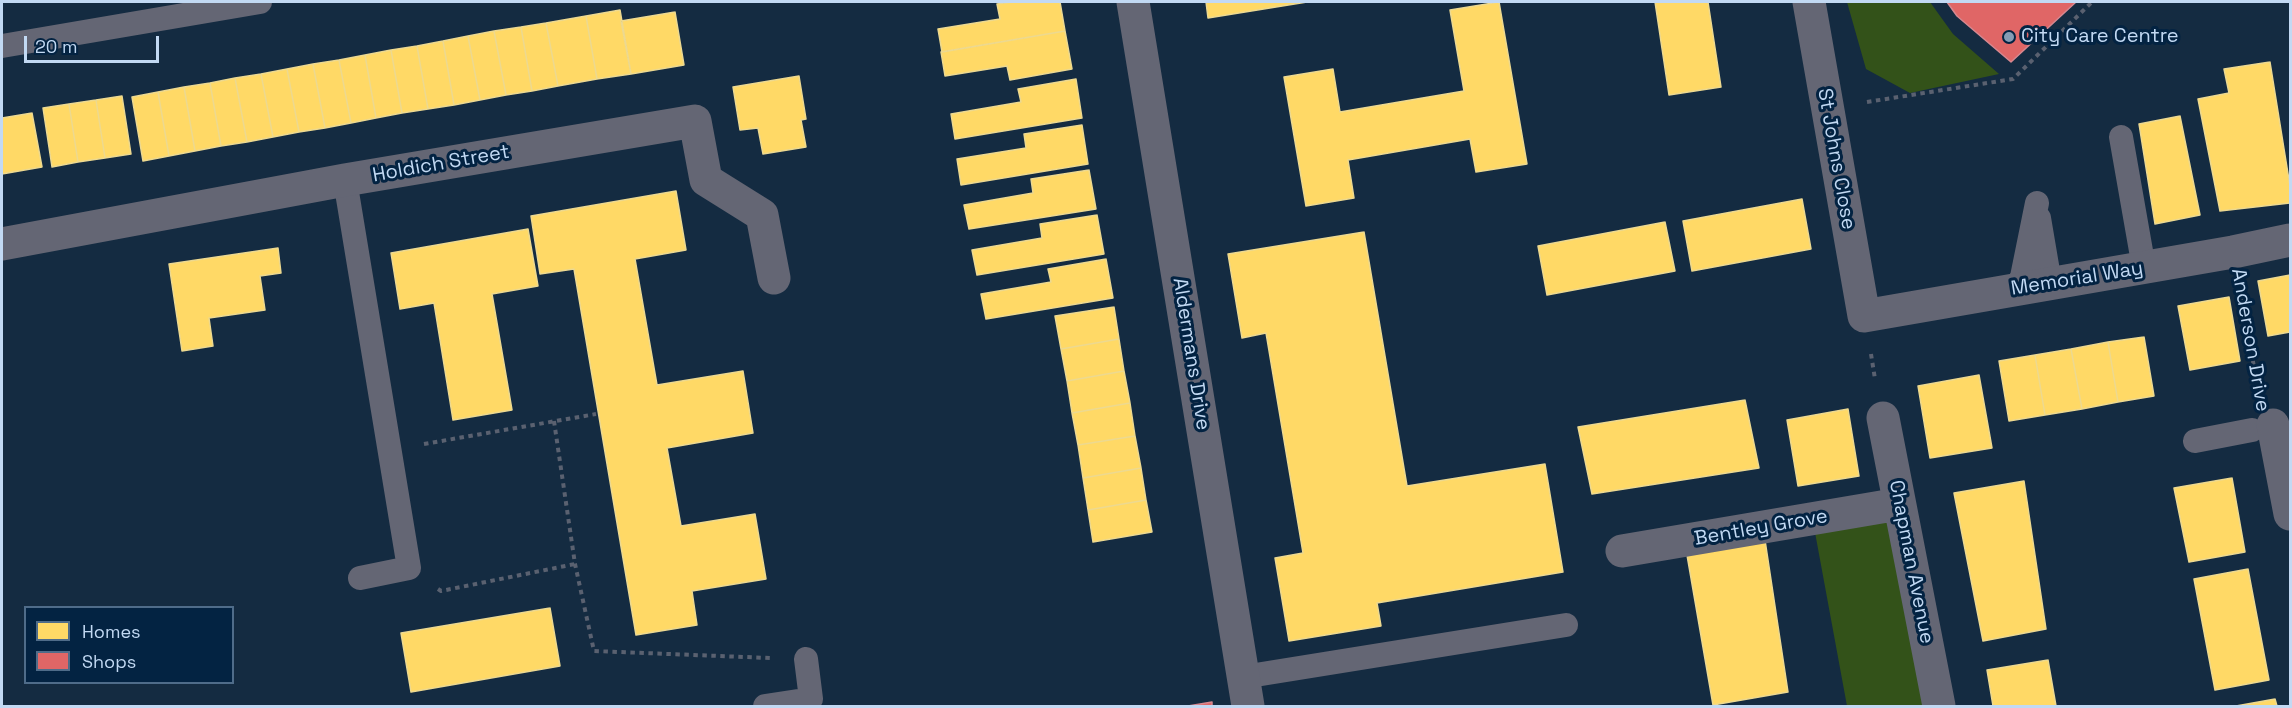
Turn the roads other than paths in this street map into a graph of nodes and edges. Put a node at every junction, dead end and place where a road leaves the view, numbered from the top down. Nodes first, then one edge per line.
1 (260, 2) edge
2 (1133, 2) edge
3 (1809, 2) edge
4 (2, 46) edge
5 (2121, 137) dead end
6 (345, 180) junction
7 (2290, 240) edge
8 (2, 244) edge
9 (2144, 268) junction
10 (774, 278) dead end
11 (2050, 284) junction
12 (2014, 289) junction
13 (1864, 316) joint
14 (1883, 418) road end
15 (2270, 426) edge
16 (2195, 441) dead end
17 (1899, 504) junction
18 (2290, 514) edge
19 (1622, 551) dead end
20 (360, 578) dead end
21 (1566, 625) dead end
22 (806, 659) road end
23 (1245, 692) edge
24 (812, 703) edge
25 (765, 706) edge
26 (1939, 706) edge

1 - 4 lane
2 - 23 street, Aldermans Drive
3 - 13 street, St Johns Close
5 - 9 lane
6 - 8 street, Holdich Street
6 - 10 street, Holdich Street
6 - 20 lane
7 - 9 street, Memorial Way
9 - 11 street, Memorial Way
11 - 12 street, Memorial Way
11 - 12 lane
12 - 13 street, Memorial Way
14 - 17 street, Chapman Avenue
15 - 16 lane
15 - 18 street, Anderson Drive
17 - 19 street, Bentley Grove
17 - 26 street, Chapman Avenue
21 - 23 lane
22 - 24 lane
24 - 25 lane

